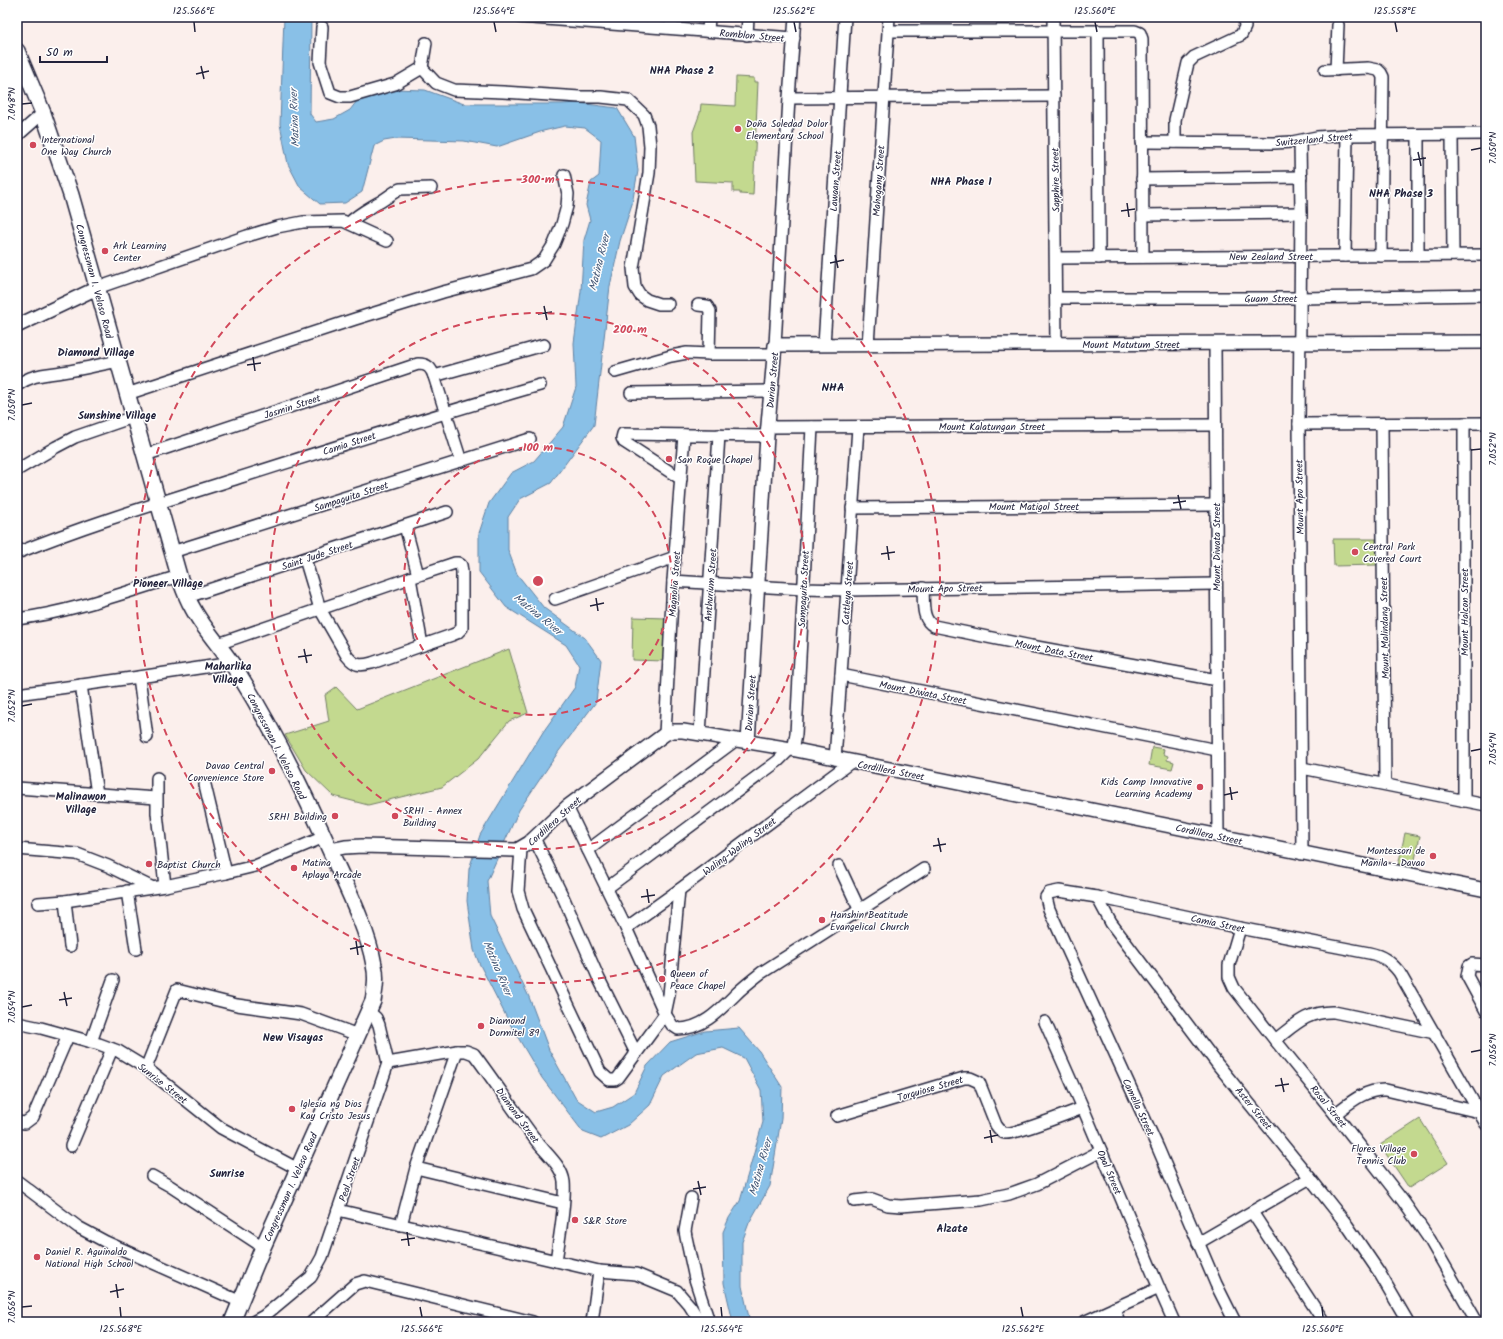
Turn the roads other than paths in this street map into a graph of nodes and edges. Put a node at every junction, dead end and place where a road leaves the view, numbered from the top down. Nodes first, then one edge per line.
1 (519, 17) edge
2 (709, 17) edge
3 (748, 17) edge
4 (795, 17) edge
5 (845, 17) edge
6 (889, 17) edge
7 (1053, 17) edge
8 (1244, 17) edge
9 (534, 18) edge
10 (568, 19) edge
11 (603, 20) edge
12 (638, 21) edge
13 (672, 22) edge
14 (1338, 24) dead end
15 (322, 27) dead end
16 (708, 31) junction
17 (888, 31) junction
18 (1054, 32) junction
19 (1098, 32) junction
20 (747, 34) junction
21 (794, 38) junction
22 (426, 43) dead end
23 (17, 51) edge
24 (422, 68) junction
25 (1054, 96) junction
26 (789, 98) junction
27 (840, 98) junction
28 (884, 98) junction
29 (43, 114) junction
30 (18, 130) edge
31 (1486, 134) edge
32 (1347, 135) junction
33 (1382, 135) junction
34 (1418, 135) junction
35 (1452, 135) junction
36 (1300, 141) junction
37 (1142, 142) junction
38 (1175, 142) junction
39 (564, 174) dead end
40 (1301, 177) junction
41 (1142, 179) junction
42 (431, 188) dead end
43 (1301, 214) junction
44 (1143, 216) junction
45 (349, 223) junction
46 (387, 241) dead end
47 (1418, 255) junction
48 (1453, 255) junction
49 (1486, 255) edge
50 (1300, 256) junction
51 (1345, 256) junction
52 (1381, 256) junction
53 (1143, 257) junction
54 (1056, 258) junction
55 (1099, 258) junction
56 (97, 288) junction
57 (1486, 295) edge
58 (1056, 298) junction
59 (1300, 298) junction
60 (668, 304) dead end
61 (698, 305) dead end
62 (17, 326) edge
63 (1486, 342) edge
64 (1215, 343) junction
65 (1299, 343) junction
66 (1056, 344) junction
67 (544, 345) dead end
68 (824, 345) junction
69 (868, 345) junction
70 (775, 350) junction
71 (709, 354) junction
72 (118, 361) junction
73 (615, 372) dead end
74 (434, 376) junction
75 (17, 385) edge
76 (540, 385) dead end
77 (771, 391) junction
78 (631, 393) dead end
79 (127, 394) junction
80 (446, 412) junction
81 (134, 417) junction
82 (1464, 423) junction
83 (1486, 423) edge
84 (1299, 424) junction
85 (1382, 424) junction
86 (1215, 425) junction
87 (812, 427) junction
88 (858, 428) junction
89 (768, 432) junction
90 (684, 435) junction
91 (719, 435) junction
92 (530, 439) dead end
93 (145, 455) junction
94 (461, 461) junction
95 (17, 470) edge
96 (681, 479) junction
97 (159, 503) junction
98 (1216, 505) junction
99 (852, 508) junction
100 (447, 512) dead end
101 (405, 526) junction
102 (172, 552) junction
103 (17, 553) edge
104 (675, 557) junction
105 (305, 559) junction
106 (179, 576) junction
107 (414, 577) junction
108 (673, 580) junction
109 (710, 582) junction
110 (1216, 584) junction
111 (758, 586) junction
112 (923, 588) junction
113 (803, 589) junction
114 (848, 590) junction
115 (187, 597) junction
116 (556, 599) dead end
117 (320, 609) junction
118 (17, 619) edge
119 (218, 644) junction
120 (422, 645) junction
121 (232, 663) junction
122 (842, 675) junction
123 (139, 678) junction
124 (1217, 680) junction
125 (81, 685) junction
126 (17, 694) edge
127 (665, 734) junction
128 (700, 734) junction
129 (147, 737) dead end
130 (742, 741) junction
131 (791, 749) junction
132 (1217, 750) junction
133 (835, 759) junction
134 (851, 762) junction
135 (1302, 768) junction
136 (157, 778) dead end
137 (1385, 784) junction
138 (205, 785) dead end
139 (17, 788) edge
140 (98, 794) junction
141 (156, 798) junction
142 (1464, 801) junction
143 (1486, 805) edge
144 (567, 807) junction
145 (1218, 836) junction
146 (534, 838) junction
147 (327, 843) junction
148 (17, 849) edge
149 (516, 850) junction
150 (588, 850) junction
151 (1302, 854) junction
152 (839, 866) dead end
153 (924, 869) dead end
154 (226, 873) junction
155 (165, 886) junction
156 (151, 887) junction
157 (607, 888) junction
158 (679, 890) junction
159 (1486, 890) edge
160 (127, 891) junction
161 (1050, 893) joint
162 (1097, 897) junction
163 (65, 901) junction
164 (38, 903) dead end
165 (860, 911) junction
166 (626, 928) junction
167 (1240, 928) junction
168 (70, 946) dead end
169 (136, 949) dead end
170 (1486, 965) edge
171 (113, 980) dead end
172 (368, 1011) junction
173 (1486, 1011) edge
174 (665, 1014) junction
175 (1045, 1022) dead end
176 (17, 1023) edge
177 (1435, 1033) junction
178 (358, 1035) junction
179 (68, 1036) junction
180 (1275, 1040) junction
181 (91, 1042) junction
182 (112, 1049) junction
183 (457, 1051) junction
184 (636, 1053) junction
185 (388, 1063) junction
186 (146, 1068) junction
187 (1083, 1108) junction
188 (1479, 1112) junction
189 (1336, 1114) junction
190 (837, 1116) dead end
191 (17, 1122) edge
192 (1486, 1124) edge
193 (71, 1146) dead end
194 (1101, 1151) junction
195 (416, 1168) junction
196 (298, 1169) junction
197 (152, 1176) dead end
198 (1310, 1178) junction
199 (17, 1181) edge
200 (691, 1198) dead end
201 (854, 1200) dead end
202 (563, 1203) junction
203 (338, 1210) junction
204 (1252, 1212) junction
205 (401, 1224) junction
206 (1198, 1243) junction
207 (263, 1247) junction
208 (556, 1261) junction
209 (599, 1272) junction
210 (1159, 1288) junction
211 (241, 1302) junction
212 (1114, 1308) junction
213 (232, 1322) edge
214 (253, 1322) edge
215 (312, 1322) edge
216 (533, 1322) edge
217 (592, 1322) edge
218 (700, 1322) edge
219 (709, 1322) edge
220 (1084, 1322) edge
221 (1120, 1322) edge
222 (1174, 1322) edge
223 (1235, 1322) edge
224 (1324, 1322) edge
225 (1408, 1322) edge
226 (1477, 1322) edge

1 - 9 street, Romblon Street
2 - 16 street
3 - 20 street
4 - 21 street, Durian Street
5 - 27 street, Lawaan Street
6 - 17 street, Mahogany Street
7 - 18 street, Sapphire Street
8 - 38 street
9 - 10 street, Romblon Street
10 - 11 street, Romblon Street
11 - 12 street, Romblon Street
12 - 13 street, Romblon Street
13 - 16 street, Romblon Street
14 - 33 street
15 - 24 street
16 - 20 street, Romblon Street
17 - 18 street
17 - 28 street, Mahogany Street
18 - 19 street
18 - 25 street, Sapphire Street
19 - 37 street
19 - 55 street
20 - 21 street, Romblon Street
21 - 26 street, Durian Street
22 - 24 street
23 - 29 main road, Congressman I. Veloso Road
24 - 60 street
25 - 28 street
25 - 54 street, Sapphire Street
26 - 27 street
26 - 70 street, Durian Street
27 - 28 street
27 - 68 street, Lawaan Street
28 - 69 street, Mahogany Street
29 - 30 street
29 - 56 main road, Congressman I. Veloso Road
31 - 35 street, Switzerland Street
32 - 33 street, Switzerland Street
32 - 36 street, Switzerland Street
32 - 51 street
33 - 34 street, Switzerland Street
33 - 52 street
34 - 35 street, Switzerland Street
34 - 47 street
35 - 48 street
36 - 38 street, Switzerland Street
36 - 40 street, Mount Apo Street
37 - 38 street, Switzerland Street
37 - 41 street
39 - 79 street
40 - 41 street
40 - 43 street, Mount Apo Street
41 - 44 street
42 - 45 street
43 - 44 street
43 - 50 street, Mount Apo Street
44 - 53 street
45 - 46 street
45 - 56 street
47 - 48 street, New Zealand Street
47 - 52 street, New Zealand Street
48 - 49 street, New Zealand Street
50 - 51 street, New Zealand Street
50 - 53 street, New Zealand Street
50 - 59 street, Mount Apo Street
51 - 52 street, New Zealand Street
53 - 55 street, New Zealand Street
54 - 55 street, New Zealand Street
54 - 58 street, Sapphire Street
56 - 62 street
56 - 72 main road, Congressman I. Veloso Road
57 - 59 street, Guam Street
58 - 59 street, Guam Street
58 - 66 street, Sapphire Street
59 - 65 street, Mount Apo Street
61 - 71 street
63 - 65 street, Mount Matutum Street
64 - 65 street, Mount Matutum Street
64 - 66 street, Mount Matutum Street
64 - 86 street, Mount Diwata Street
65 - 84 street, Mount Apo Street
66 - 69 street, Mount Matutum Street
67 - 74 street
68 - 69 street, Mount Matutum Street
68 - 70 street, Mount Matutum Street
70 - 71 street, Mount Matutum Street
70 - 77 street, Durian Street
71 - 73 street, Mount Matutum Street
72 - 75 street
72 - 79 main road, Congressman I. Veloso Road
74 - 80 street
74 - 93 street, Jasmin Street
76 - 80 street, Camia Street
77 - 78 street
77 - 89 street, Durian Street
79 - 81 main road, Congressman I. Veloso Road
80 - 94 street
80 - 97 street, Camia Street
81 - 93 main road, Congressman I. Veloso Road
81 - 95 street
82 - 83 street
82 - 85 street
82 - 142 street, Mount Halcon Street
84 - 85 street
84 - 135 street, Mount Apo Street
85 - 137 street, Mount Malindang Street
86 - 88 street, Mount Kalatungan Street
86 - 98 street, Mount Diwata Street
87 - 88 street, Mount Kalatungan Street
87 - 89 street, Mount Kalatungan Street
87 - 113 street, Sampaguita Street
88 - 99 street, Cattleya Street
89 - 91 street, Mount Kalatungan Street
89 - 111 street, Durian Street
90 - 91 street, Mount Kalatungan Street
90 - 96 street, Magnolia Street
90 - 96 street, Mount Kalatungan Street
91 - 109 street, Anthurium Street
92 - 94 street, Sampaguita Street
93 - 97 main road, Congressman I. Veloso Road
94 - 102 street, Sampaguita Street
96 - 104 street, Magnolia Street
97 - 102 main road, Congressman I. Veloso Road
97 - 103 street, Camia Street
98 - 99 street, Mount Matigol Street
98 - 110 street, Mount Diwata Street
99 - 114 street, Cattleya Street
100 - 101 street, Saint Jude Street
101 - 105 street, Saint Jude Street
101 - 107 street
102 - 106 main road, Congressman I. Veloso Road
104 - 108 street, Magnolia Street
104 - 116 street
105 - 115 street, Saint Jude Street
105 - 117 street
106 - 115 main road, Congressman I. Veloso Road
106 - 118 street
107 - 117 street
107 - 120 street
107 - 120 street
108 - 109 street, Mount Apo Street
108 - 127 street, Magnolia Street
109 - 111 street, Mount Apo Street
109 - 128 street, Anthurium Street
110 - 112 street, Mount Apo Street
110 - 124 street, Mount Diwata Street
111 - 113 street, Mount Apo Street
111 - 130 street, Durian Street
112 - 114 street, Mount Apo Street
112 - 124 street, Mount Data Street
113 - 114 street, Mount Apo Street
113 - 131 street, Sampaguita Street
114 - 122 street, Cattleya Street
115 - 119 main road, Congressman I. Veloso Road
117 - 119 street
117 - 120 street
119 - 121 main road, Congressman I. Veloso Road
121 - 123 street
121 - 147 main road, Congressman I. Veloso Road
122 - 132 street, Mount Diwata Street
122 - 133 street, Cattleya Street
123 - 125 street
123 - 129 street
124 - 132 street, Mount Diwata Street
125 - 126 street
125 - 140 street
127 - 128 street, Cordillera Street
127 - 144 street, Cordillera Street
128 - 130 street, Cordillera Street
130 - 131 street, Cordillera Street
130 - 150 street
131 - 133 street, Cordillera Street
131 - 157 street
132 - 145 street, Mount Diwata Street
133 - 134 street, Cordillera Street
134 - 145 street, Cordillera Street
134 - 158 street, Waling-Waling Street
135 - 137 street
135 - 151 street, Mount Apo Street
136 - 141 street
137 - 142 street
138 - 154 street
139 - 140 street
140 - 141 street
141 - 155 street
142 - 143 street
144 - 146 street, Cordillera Street
144 - 150 street
145 - 151 street, Cordillera Street
146 - 149 street, Cordillera Street
146 - 184 street
147 - 149 street
147 - 154 street
147 - 172 main road, Congressman I. Veloso Road
148 - 156 street
149 - 184 street
150 - 157 street
151 - 159 street, Cordillera Street
152 - 165 street
153 - 165 street
154 - 155 street
155 - 156 street
156 - 160 street
157 - 166 street
158 - 166 street, Waling-Waling Street
158 - 174 street
160 - 163 street
160 - 169 street
161 - 162 street, Camia Street
161 - 206 street, Camella Street
162 - 167 street, Camia Street
162 - 198 street, Aster Street
163 - 164 street
163 - 168 street
165 - 174 street
166 - 174 street
167 - 177 street, Camia Street
167 - 180 street, Rosal Street
170 - 173 street
171 - 181 street
172 - 178 main road, Congressman I. Veloso Road
172 - 185 street
174 - 184 street
175 - 187 street, Opal Street
176 - 179 street, Sunrise Street
177 - 180 street
177 - 188 street
178 - 186 street
178 - 196 main road, Congressman I. Veloso Road
179 - 181 street, Sunrise Street
179 - 191 street
180 - 189 street, Rosal Street
181 - 182 street, Sunrise Street
182 - 186 street, Sunrise Street
182 - 193 street
183 - 185 street, Diamond Street
183 - 195 street
183 - 202 street, Diamond Street
185 - 203 street, Peal Street
186 - 196 street, Sunrise Street
187 - 190 street, Torquiose Street
187 - 194 street, Opal Street
188 - 189 street
188 - 192 street
189 - 226 street, Rosal Street
194 - 201 street
194 - 210 street, Opal Street
195 - 202 street
195 - 205 street
196 - 207 main road, Congressman I. Veloso Road
197 - 207 street
198 - 204 street
198 - 225 street, Aster Street
199 - 211 street
200 - 219 street
202 - 208 street, Diamond Street
203 - 205 street
203 - 214 street, Peal Street
204 - 206 street
204 - 224 street
205 - 208 street
206 - 223 street, Camella Street
207 - 211 main road, Congressman I. Veloso Road
208 - 209 street
209 - 217 street
209 - 218 street
210 - 212 street
210 - 222 street, Opal Street
211 - 213 main road, Congressman I. Veloso Road
212 - 220 street
212 - 221 street
215 - 216 street

